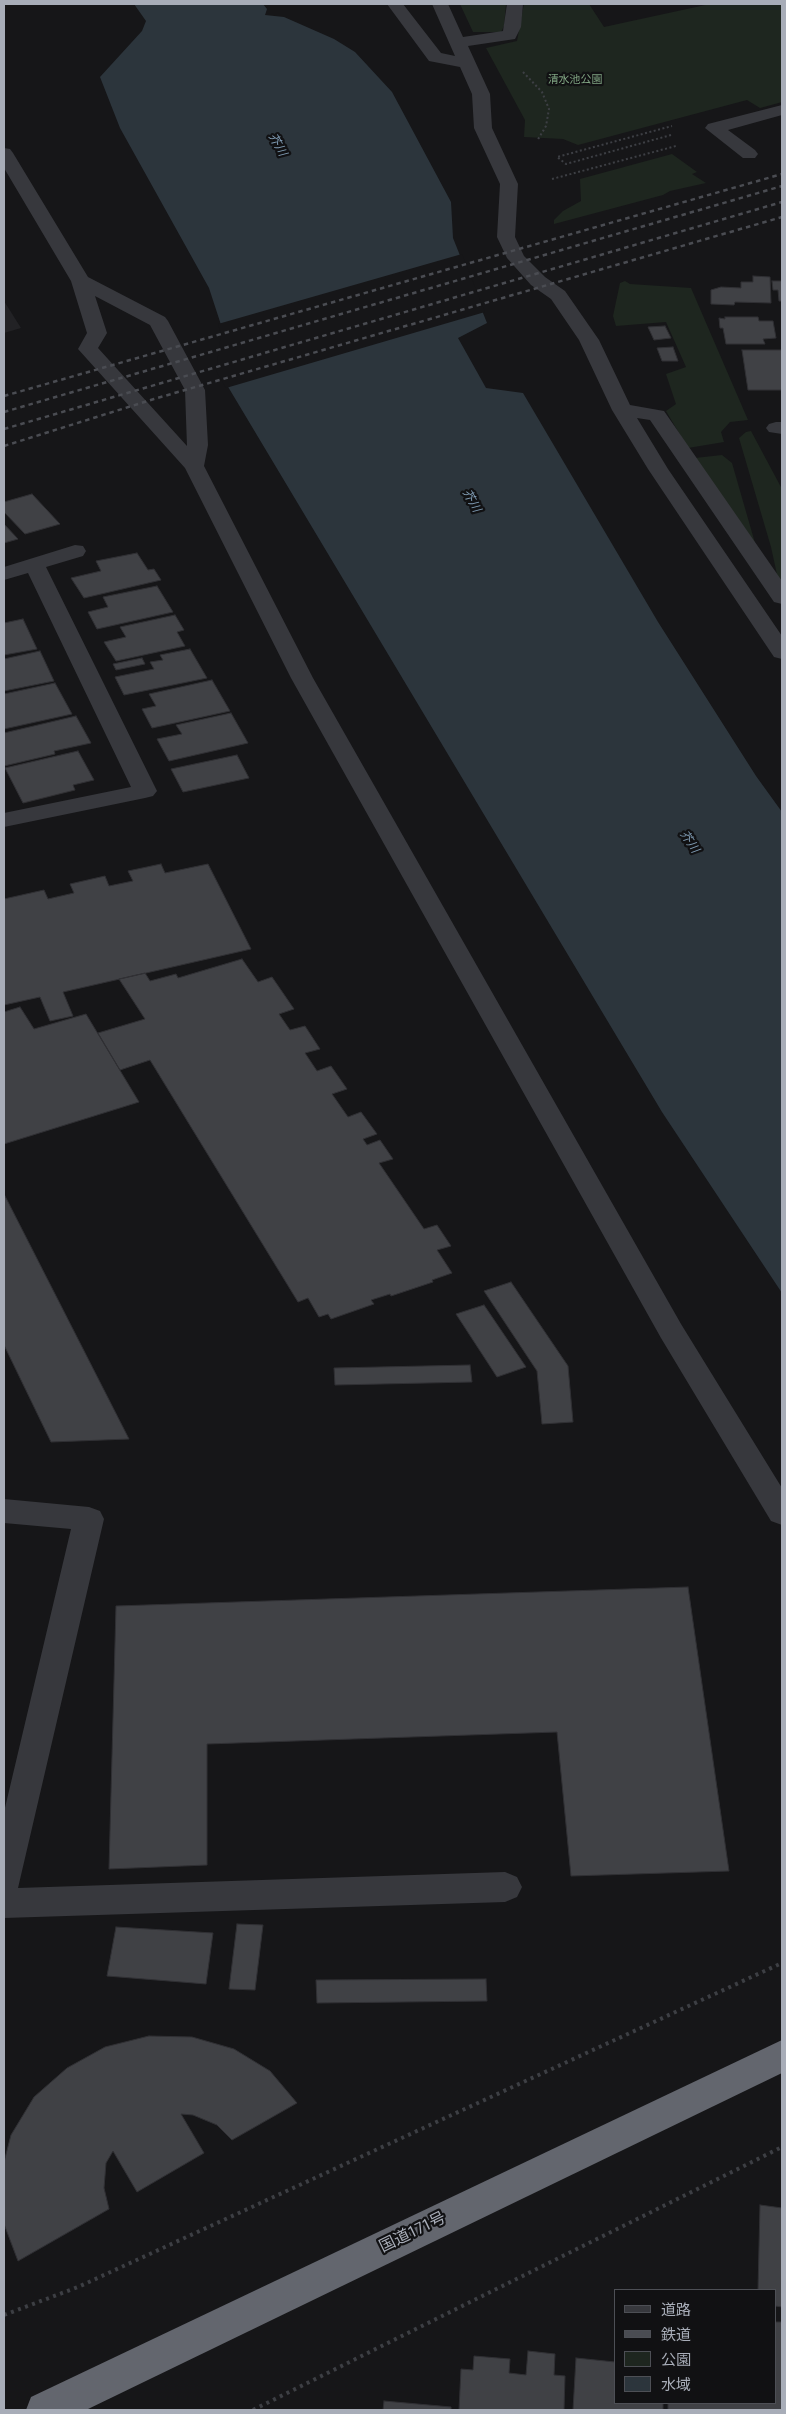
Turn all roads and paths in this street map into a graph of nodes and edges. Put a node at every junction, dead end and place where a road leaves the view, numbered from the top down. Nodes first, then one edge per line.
1 (395, 4) edge
2 (440, 4) edge
3 (515, 4) edge
4 (457, 43) junction
5 (468, 63) junction
6 (782, 110) edge
7 (714, 128) junction
8 (680, 133) dead end
9 (682, 144) dead end
10 (4, 153) edge
11 (749, 154) dead end
12 (552, 180) dead end
13 (81, 281) junction
14 (622, 410) junction
15 (194, 466) junction
16 (75, 551) dead end
17 (34, 564) junction
18 (4, 574) edge
19 (782, 597) edge
20 (782, 652) edge
21 (4, 820) edge
22 (4, 1512) edge
23 (782, 1513) edge
24 (4, 1881) edge
25 (505, 1888) dead end
26 (4, 1903) edge
27 (782, 1963) edge
28 (782, 2056) edge
29 (782, 2147) edge
30 (4, 2315) edge
31 (45, 2410) edge
32 (253, 2410) edge

1 - 5 street
2 - 4 street
3 - 4 street
4 - 5 street
5 - 14 street
6 - 7 street
7 - 8 path
7 - 11 street
9 - 12 path
10 - 13 street
13 - 15 street
13 - 15 street
14 - 19 street
14 - 20 street
15 - 23 street
16 - 17 street
17 - 18 street
17 - 21 street
22 - 24 street
25 - 26 street
27 - 30 path
28 - 31 highway, 国道171号
29 - 32 path

